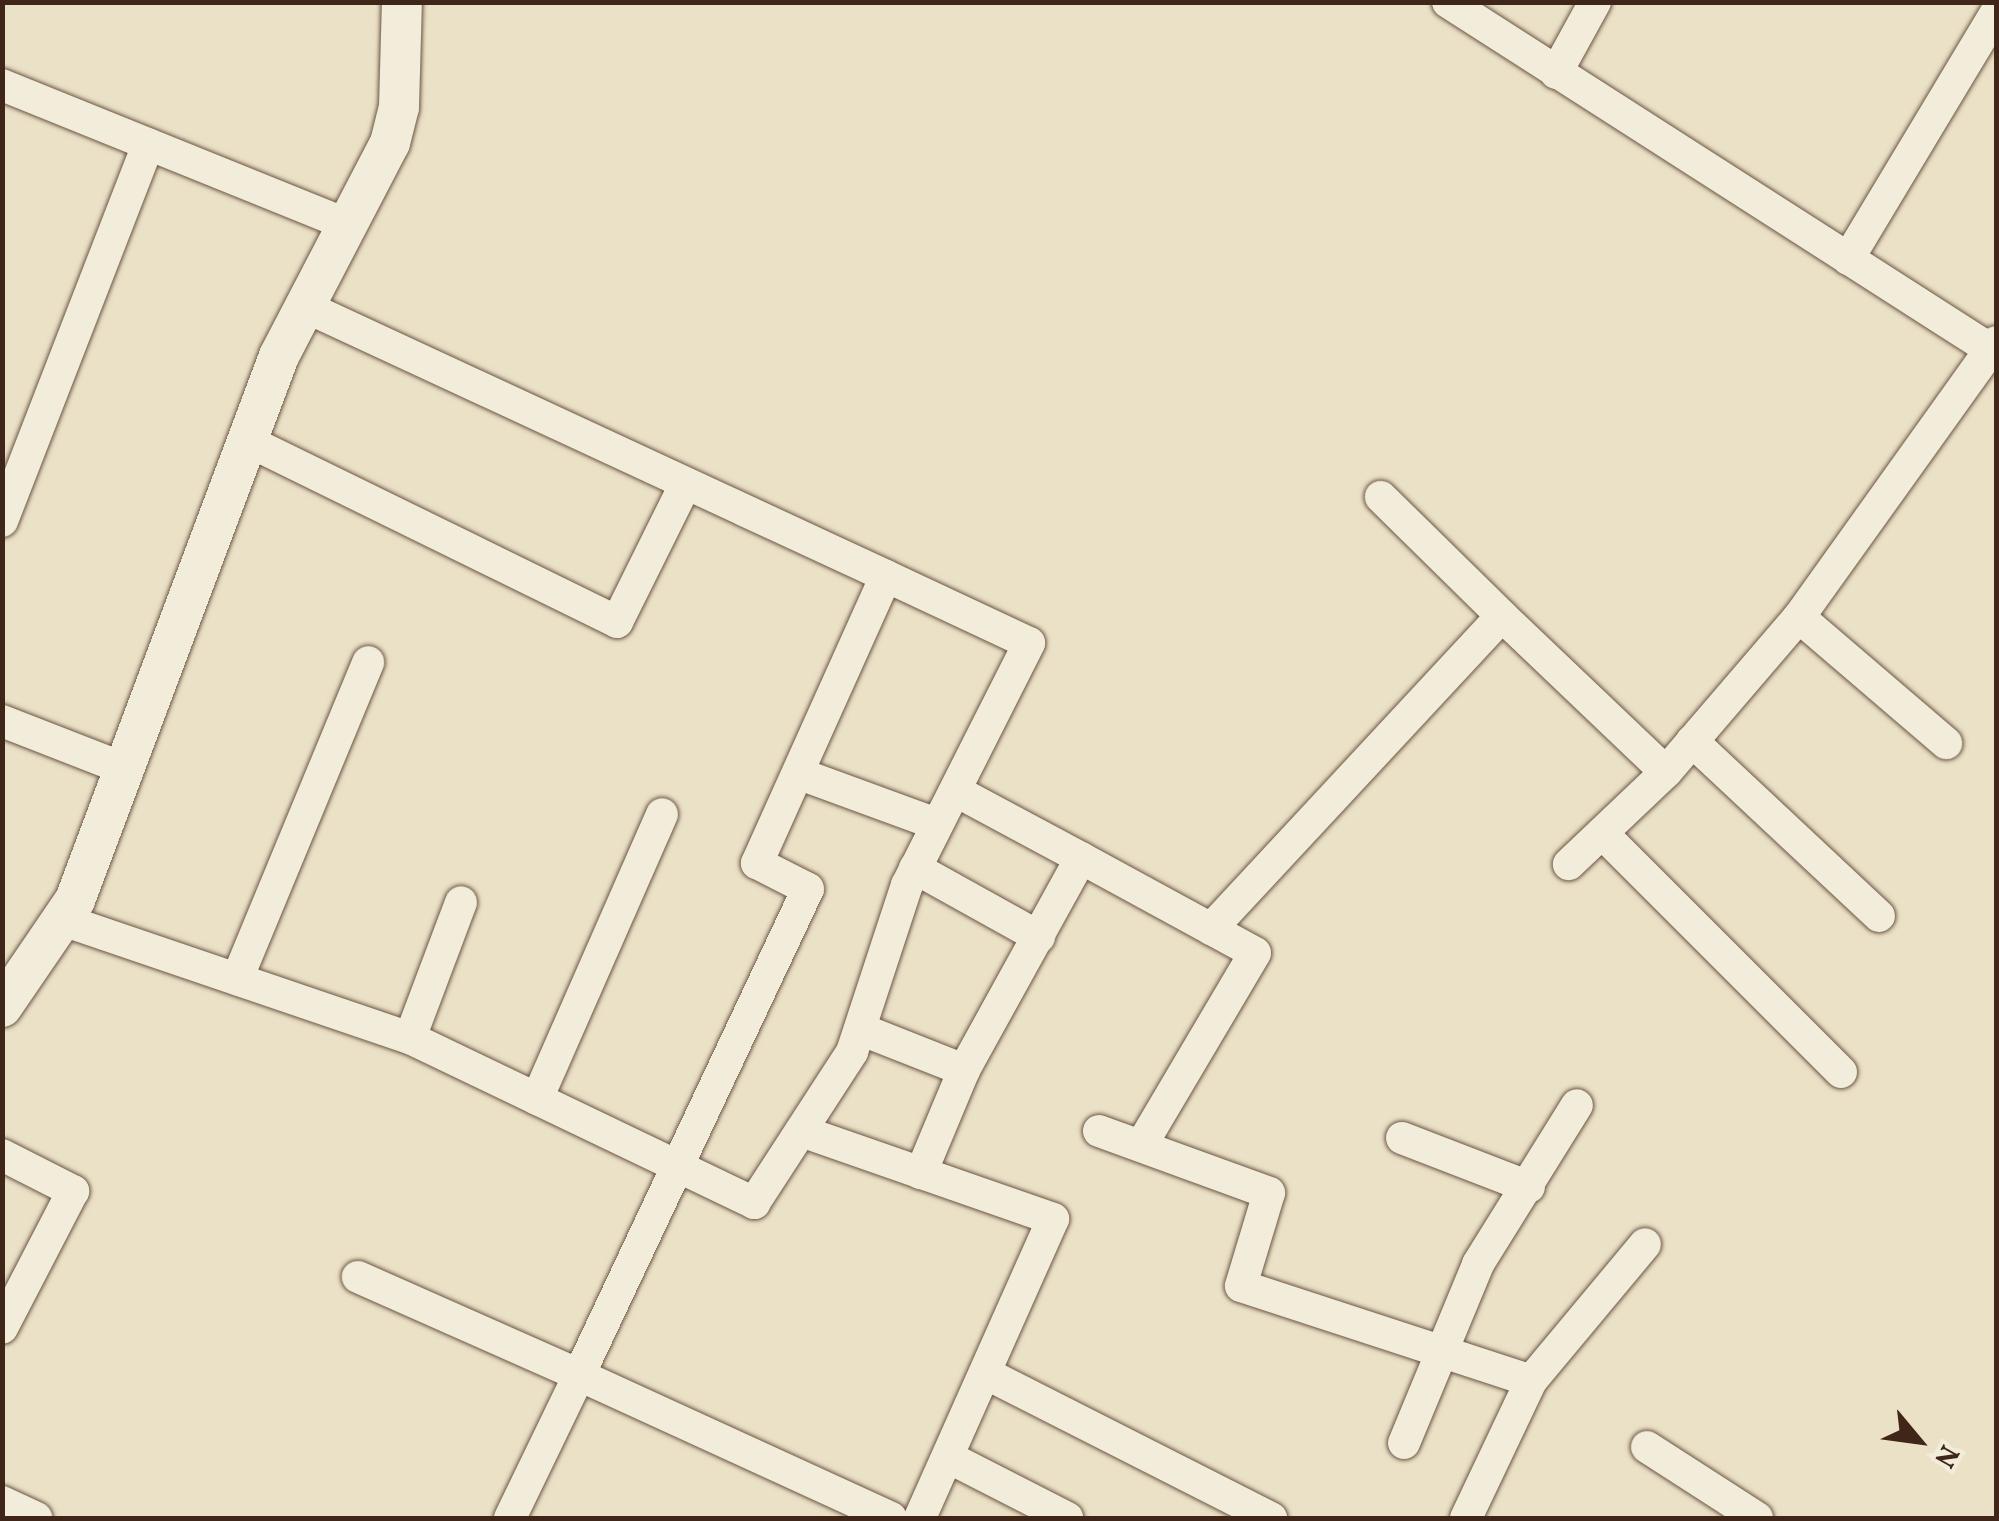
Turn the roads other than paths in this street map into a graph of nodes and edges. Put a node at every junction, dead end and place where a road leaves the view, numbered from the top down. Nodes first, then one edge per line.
1 (402, 2) edge
2 (1448, 2) edge
3 (1596, 2) edge
4 (1996, 13) edge
5 (1556, 72) junction
6 (2, 85) edge
7 (148, 144) junction
8 (346, 224) junction
9 (1848, 259) junction
10 (306, 307) junction
11 (1995, 348) edge
12 (248, 441) junction
13 (685, 484) junction
14 (1381, 497) dead end
15 (2, 521) edge
16 (886, 576) junction
17 (1502, 616) junction
18 (1798, 617) junction
19 (368, 662) dead end
20 (2, 721) edge
21 (1692, 742) junction
22 (1946, 743) dead end
23 (125, 769) junction
24 (1666, 772) junction
25 (800, 774) junction
26 (956, 792) junction
27 (662, 814) dead end
28 (937, 824) junction
29 (1602, 833) junction
30 (1081, 858) junction
31 (1569, 864) dead end
32 (915, 868) junction
33 (461, 902) dead end
34 (1879, 916) dead end
35 (60, 918) junction
36 (1211, 929) junction
37 (1039, 937) junction
38 (237, 979) junction
39 (2, 1006) edge
40 (860, 1029) junction
41 (410, 1038) junction
42 (964, 1070) junction
43 (1841, 1072) dead end
44 (537, 1099) junction
45 (1576, 1105) dead end
46 (1100, 1130) dead end
47 (801, 1131) junction
48 (1402, 1138) dead end
49 (1140, 1146) junction
50 (2, 1155) edge
51 (673, 1165) junction
52 (921, 1173) junction
53 (1529, 1186) junction
54 (1645, 1244) dead end
55 (358, 1277) dead end
56 (2, 1328) edge
57 (1445, 1352) junction
58 (985, 1373) junction
59 (579, 1375) junction
60 (1531, 1381) junction
61 (1404, 1443) dead end
62 (1647, 1448) dead end
63 (948, 1456) junction
64 (2, 1502) edge
65 (37, 1518) edge
66 (510, 1518) edge
67 (891, 1518) edge
68 (920, 1518) edge
69 (1068, 1518) edge
70 (1271, 1518) edge
71 (1466, 1518) edge
72 (1756, 1518) edge

1 - 8 street
2 - 5 street
3 - 5 street
4 - 9 street
5 - 9 street
6 - 7 street
7 - 8 street
7 - 15 street
8 - 10 street
9 - 11 street
10 - 12 street
10 - 13 street
11 - 18 street
12 - 13 street
12 - 23 street
13 - 16 street
14 - 17 street
16 - 25 street
16 - 26 street
17 - 24 street
17 - 36 street
18 - 21 street
18 - 22 street
19 - 38 street
20 - 23 street
21 - 24 street
21 - 34 street
23 - 35 street
24 - 29 street
25 - 28 street
25 - 51 street
26 - 28 street
26 - 30 street
27 - 44 street
28 - 32 street
29 - 31 street
29 - 43 street
30 - 36 street
30 - 37 street
32 - 37 street
32 - 40 street
33 - 41 street
35 - 38 street
35 - 39 street
36 - 49 street
37 - 42 street
38 - 41 street
40 - 42 street
40 - 47 street
41 - 44 street
42 - 52 street
44 - 51 street
45 - 53 street
46 - 49 street
47 - 51 street
47 - 52 street
48 - 53 street
49 - 57 street
50 - 56 street
51 - 59 street
52 - 58 street
53 - 57 street
54 - 60 street
55 - 59 street
57 - 60 street
57 - 61 street
58 - 63 street
58 - 70 street
59 - 66 street
59 - 67 street
60 - 71 street
62 - 72 street
63 - 68 street
63 - 69 street
64 - 65 street

